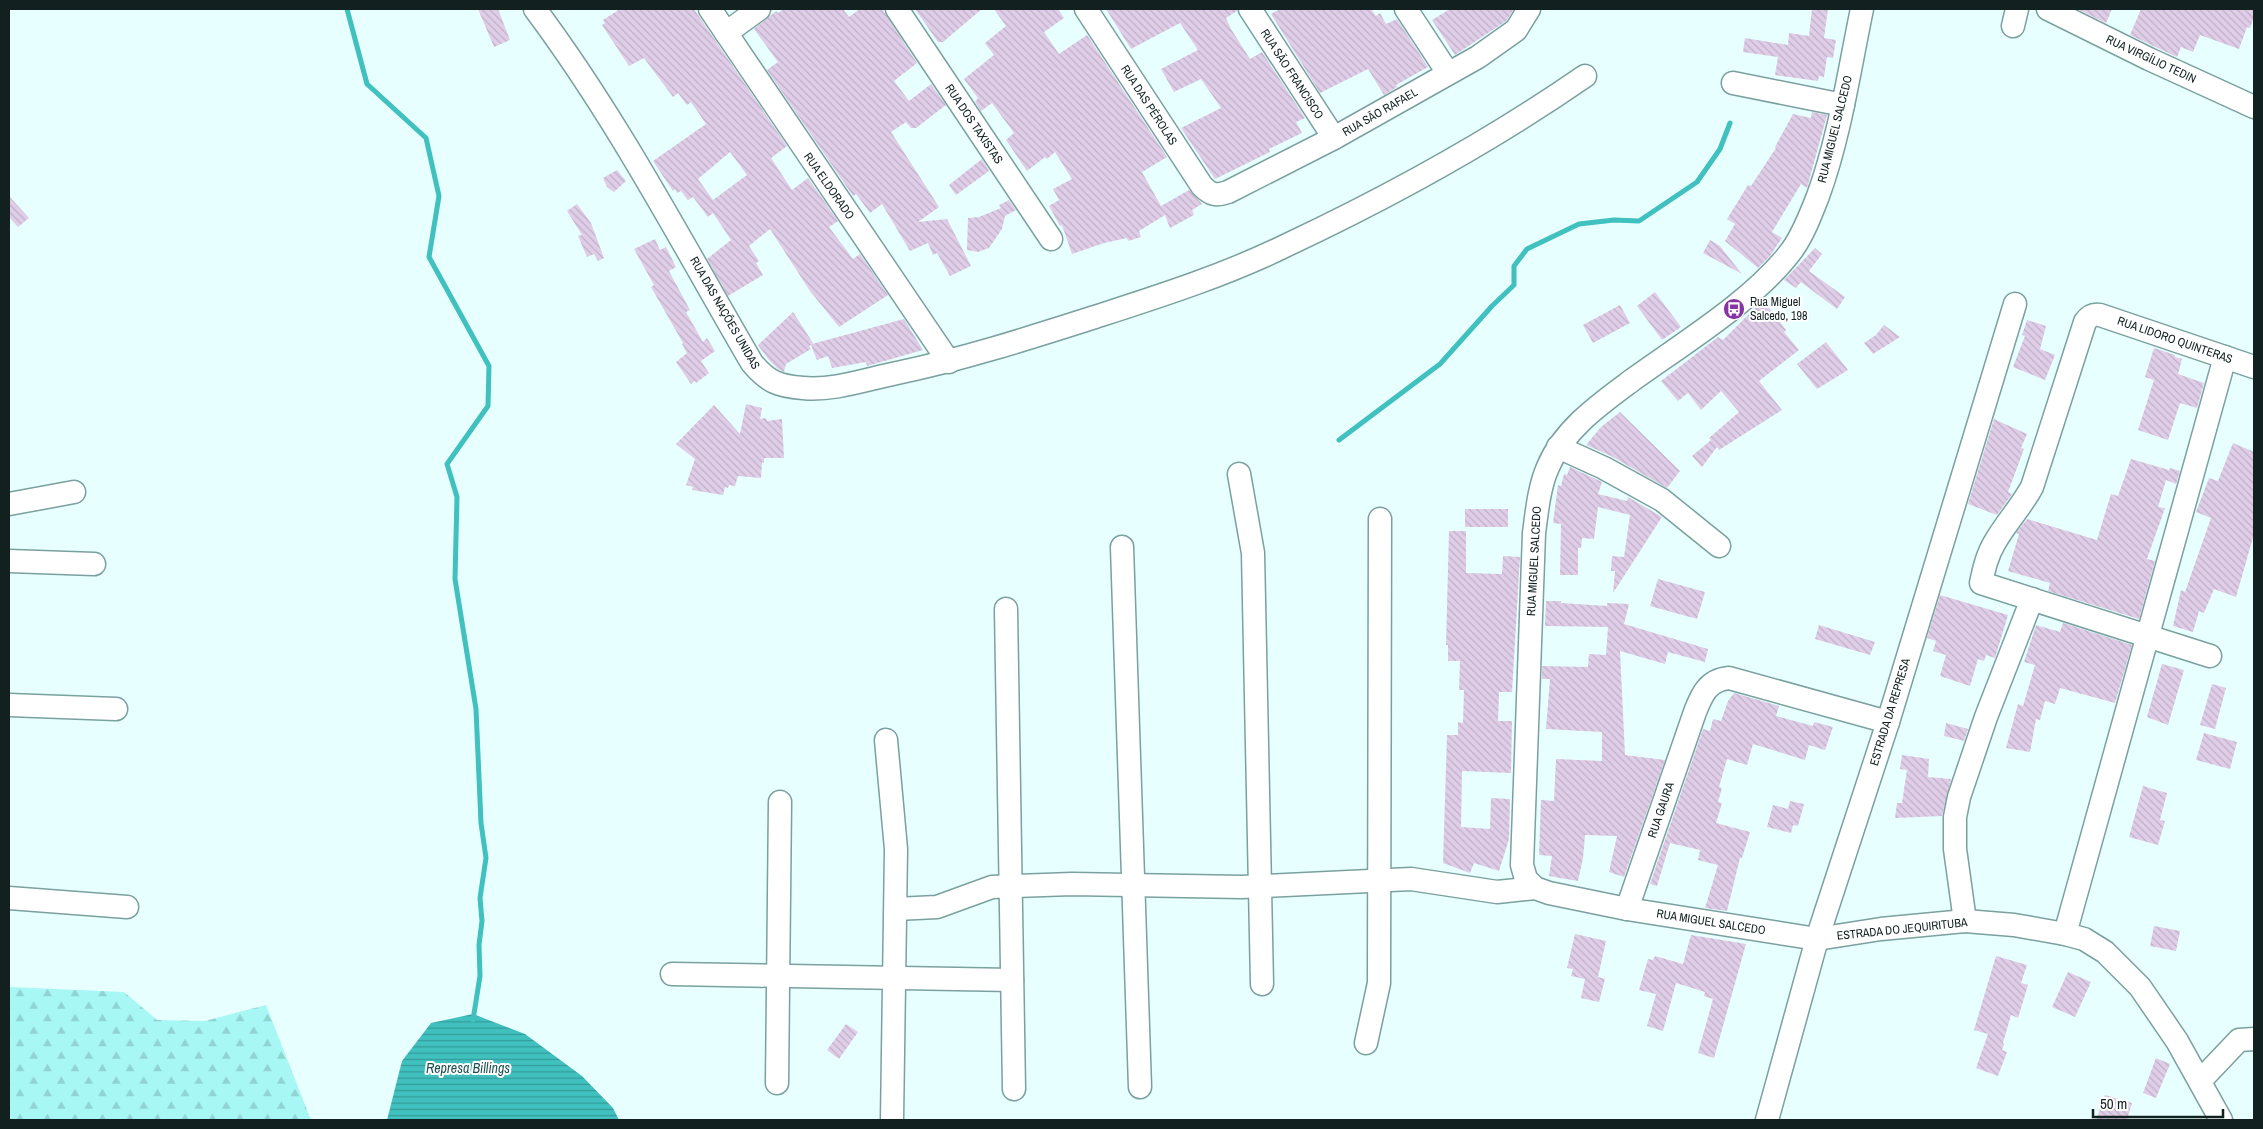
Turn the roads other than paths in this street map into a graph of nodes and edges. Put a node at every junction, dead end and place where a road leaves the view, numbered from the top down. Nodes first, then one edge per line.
1 (535, 9) edge
2 (710, 9) edge
3 (759, 9) edge
4 (897, 9) edge
5 (1086, 9) edge
6 (1250, 9) edge
7 (1406, 9) edge
8 (1529, 9) edge
9 (1862, 9) edge
10 (2048, 9) edge
11 (726, 33) junction
12 (1448, 73) junction
13 (1585, 76) dead end
14 (1733, 84) dead end
15 (1842, 104) junction
16 (2254, 107) edge
17 (1334, 138) junction
18 (1217, 195) joint
19 (1051, 239) dead end
20 (2015, 304) dead end
21 (2225, 357) junction
22 (949, 362) junction
23 (2254, 367) edge
24 (1558, 447) junction
25 (1238, 474) dead end
26 (74, 492) dead end
27 (9, 504) edge
28 (1380, 519) dead end
29 (1719, 546) dead end
30 (1122, 547) dead end
31 (9, 562) edge
32 (94, 564) dead end
33 (2032, 599) junction
34 (1006, 609) dead end
35 (2147, 636) junction
36 (2210, 656) dead end
37 (9, 705) edge
38 (116, 709) dead end
39 (1888, 722) junction
40 (886, 740) dead end
41 (780, 802) dead end
42 (1380, 881) junction
43 (1133, 885) junction
44 (1011, 886) junction
45 (1260, 886) junction
46 (1535, 888) junction
47 (9, 898) edge
48 (127, 907) dead end
49 (896, 909) junction
50 (1627, 909) junction
51 (1965, 921) junction
52 (2065, 934) junction
53 (1817, 939) junction
54 (672, 974) dead end
55 (778, 976) junction
56 (895, 978) junction
57 (1012, 980) junction
58 (1262, 984) dead end
59 (2254, 1039) edge
60 (1366, 1043) dead end
61 (2200, 1081) junction
62 (777, 1083) dead end
63 (1140, 1087) dead end
64 (1014, 1089) dead end
65 (892, 1120) edge
66 (1767, 1120) edge
67 (2221, 1120) edge

1 - 22 street, RUA DAS NAÇÕES UNIDAS
2 - 11 street, RUA ELDORADO
3 - 11 street
4 - 19 street, RUA DOS TAXISTAS
5 - 18 street, RUA DAS PÉROLAS
6 - 17 street, RUA SÃO FRANCISCO
7 - 12 street
8 - 12 street, RUA SÃO RAFAEL
9 - 15 street, RUA MIGUEL SALCEDO
10 - 16 street, RUA VIRGÍLIO TEDIN
11 - 22 street, RUA ELDORADO
12 - 17 street, RUA SÃO RAFAEL
13 - 22 street, RUA DAS NAÇÕES UNIDAS
14 - 15 street
15 - 24 street, RUA MIGUEL SALCEDO
17 - 18 street, RUA SÃO RAFAEL
20 - 39 street, ESTRADA DA REPRESA
21 - 23 street, RUA LIDORO QUINTERAS
21 - 33 street, RUA LIDORO QUINTERAS
21 - 35 street
24 - 29 street
24 - 46 street, RUA MIGUEL SALCEDO
25 - 45 street
26 - 27 street
28 - 42 street
30 - 43 street
31 - 32 street
33 - 35 street
33 - 51 street
34 - 44 street
35 - 36 street
35 - 52 street
37 - 38 street
39 - 50 street, RUA GAURA
39 - 53 street, ESTRADA DA REPRESA
40 - 49 street
41 - 55 street
42 - 45 street
42 - 46 street
42 - 60 street
43 - 44 street
43 - 45 street
43 - 63 street
44 - 49 street
44 - 57 street
45 - 58 street
46 - 50 street, RUA MIGUEL SALCEDO
47 - 48 street
49 - 56 street
50 - 53 street, RUA MIGUEL SALCEDO
51 - 52 street, ESTRADA DO JEQUIRITUBA
51 - 53 street, ESTRADA DO JEQUIRITUBA
52 - 61 street, ESTRADA DO JEQUIRITUBA
53 - 66 street, ESTRADA DA REPRESA
54 - 55 street
55 - 56 street
55 - 62 street
56 - 57 street
56 - 65 street
57 - 64 street
59 - 61 street
61 - 67 street, ESTRADA DO JEQUIRITUBA

